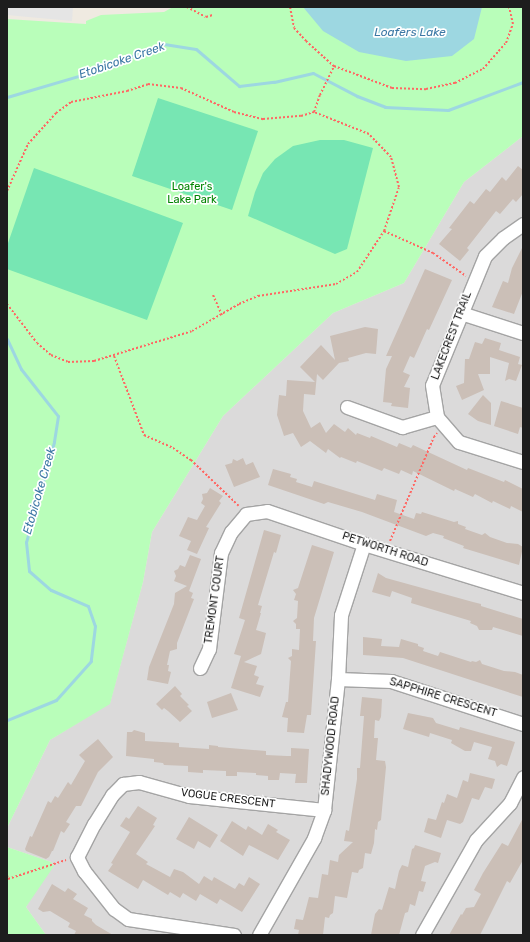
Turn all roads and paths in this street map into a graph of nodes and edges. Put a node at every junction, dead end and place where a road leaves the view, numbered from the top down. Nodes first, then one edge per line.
1 (187, 7) edge
2 (290, 7) edge
3 (509, 7) edge
4 (213, 15) dead end
5 (334, 66) junction
6 (314, 112) junction
7 (7, 191) edge
8 (523, 224) edge
9 (384, 231) junction
10 (473, 281) junction
11 (213, 295) dead end
12 (7, 304) edge
13 (461, 313) junction
14 (222, 315) junction
15 (523, 333) edge
16 (114, 356) junction
17 (347, 406) dead end
18 (441, 421) junction
19 (523, 462) edge
20 (243, 510) junction
21 (389, 543) dead end
22 (364, 544) junction
23 (523, 593) edge
24 (200, 668) dead end
25 (338, 679) junction
26 (523, 724) edge
27 (7, 771) edge
28 (523, 777) edge
29 (7, 778) edge
30 (324, 810) junction
31 (77, 857) junction
32 (7, 874) edge
33 (8, 879) edge
34 (234, 935) edge
35 (259, 935) edge
36 (422, 935) edge

1 - 4 path
2 - 5 path
3 - 5 path
5 - 6 path
6 - 7 path
6 - 9 path
8 - 10 street, LAKECREST TRAIL
9 - 10 path
9 - 14 path
10 - 13 street, LAKECREST TRAIL
11 - 14 path
12 - 16 path
13 - 15 street
13 - 18 street, LAKECREST TRAIL
14 - 16 path
16 - 20 path
17 - 18 street
18 - 19 street
18 - 21 path
20 - 22 street, PETWORTH ROAD
20 - 24 street, TREMONT COURT
22 - 23 street, PETWORTH ROAD
22 - 25 street, SHADYWOOD ROAD
25 - 26 street, SAPPHIRE CRESCENT
25 - 30 street, SHADYWOOD ROAD
27 - 29 path
28 - 36 street
30 - 31 street, VOGUE CRESCENT
30 - 35 street, SHADYWOOD ROAD
31 - 33 path
31 - 34 street
32 - 33 path

